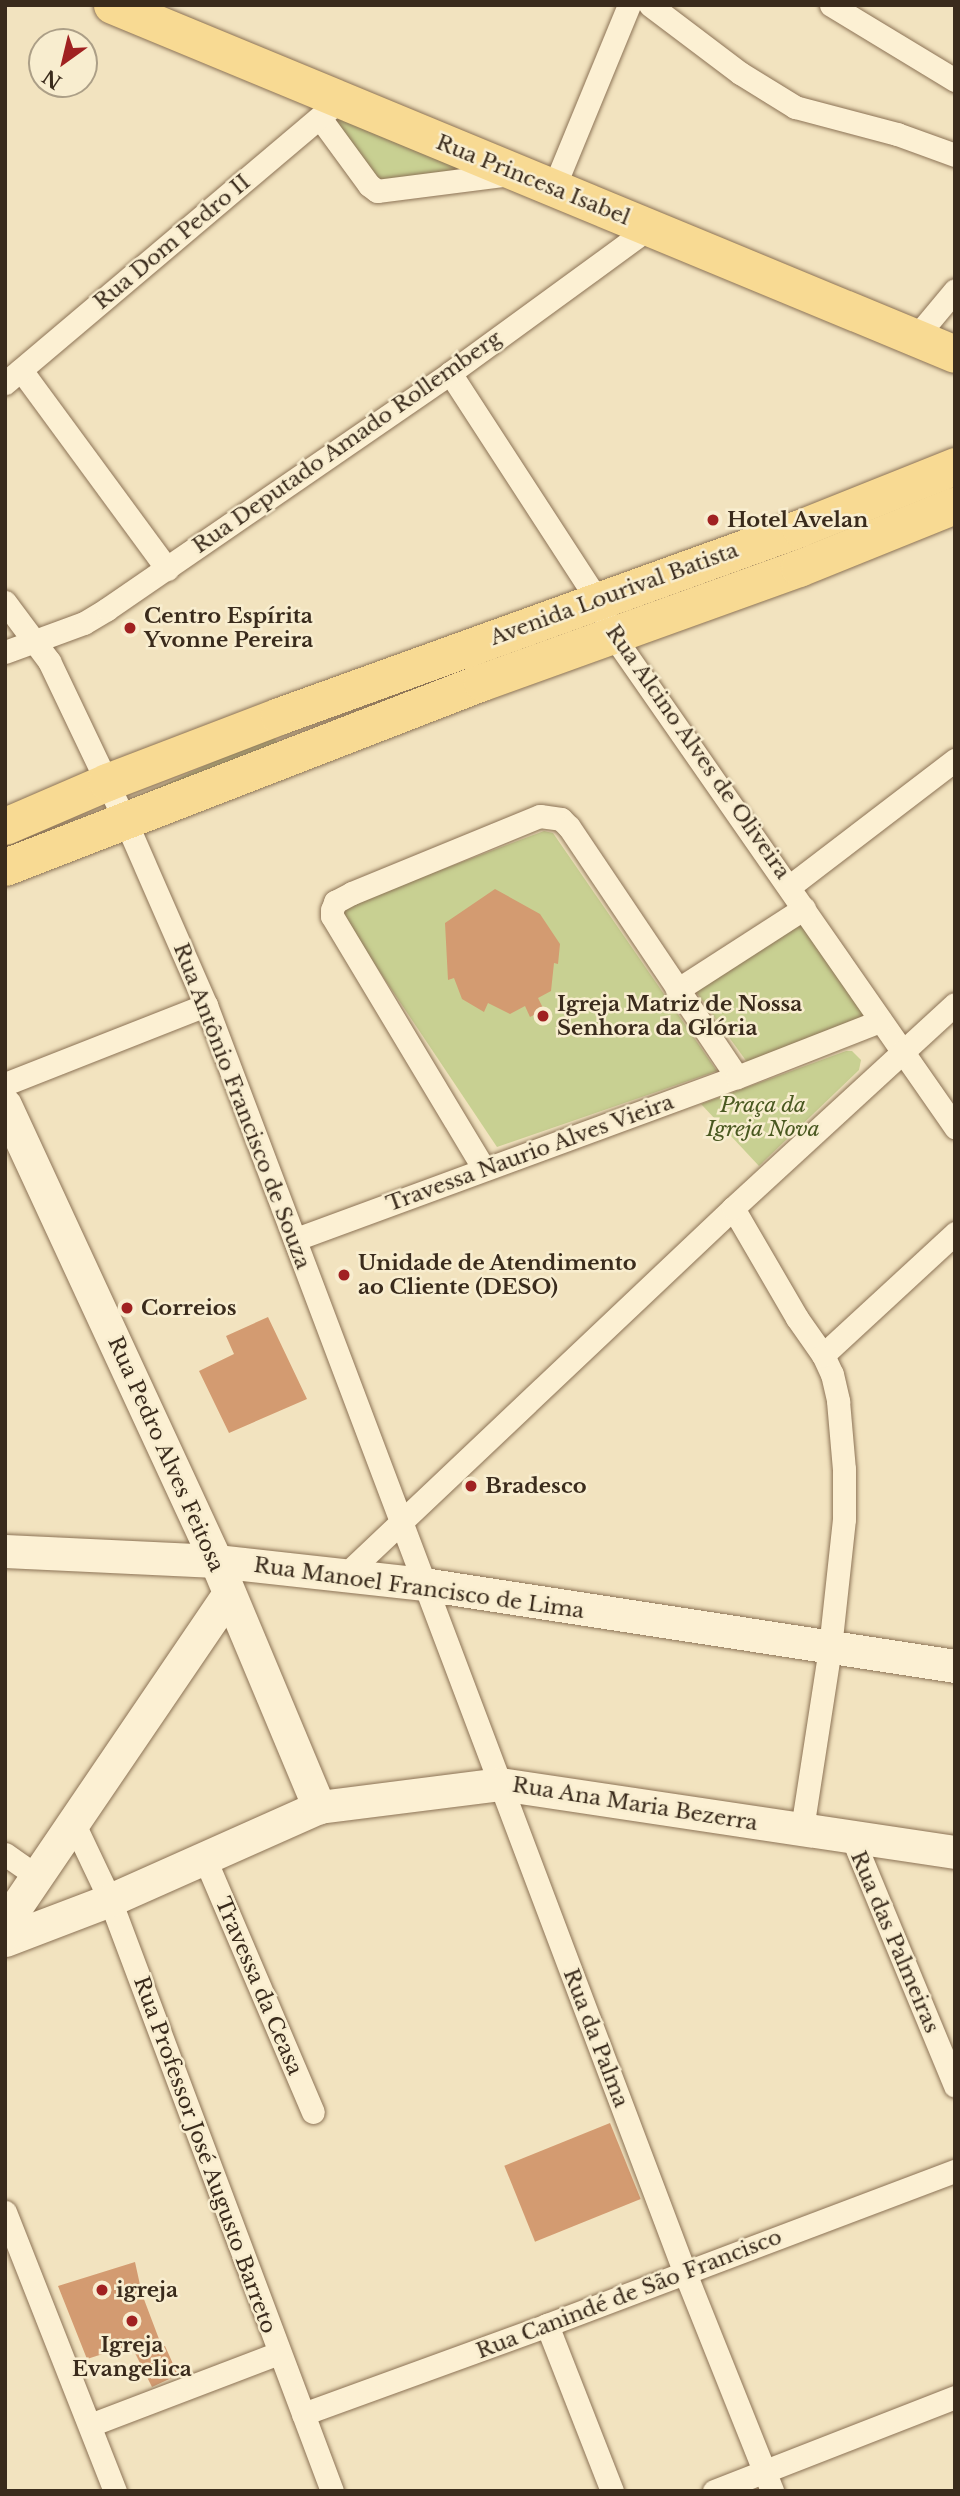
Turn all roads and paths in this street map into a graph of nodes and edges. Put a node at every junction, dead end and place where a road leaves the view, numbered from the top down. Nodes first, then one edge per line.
1 (112, 5) edge
2 (629, 5) edge
3 (650, 5) edge
4 (831, 5) edge
5 (955, 80) edge
6 (329, 109) junction
7 (955, 155) edge
8 (516, 173) junction
9 (554, 187) junction
10 (649, 228) junction
11 (955, 290) edge
12 (915, 338) junction
13 (955, 354) edge
14 (450, 373) junction
15 (13, 377) edge
16 (955, 466) edge
17 (955, 506) edge
18 (167, 569) junction
19 (597, 599) junction
20 (5, 602) edge
21 (612, 634) junction
22 (36, 639) junction
23 (469, 647) junction
24 (5, 652) edge
25 (482, 682) junction
26 (279, 716) junction
27 (294, 754) junction
28 (955, 760) edge
29 (107, 782) junction
30 (125, 820) junction
31 (5, 826) edge
32 (5, 867) edge
33 (790, 886) junction
34 (804, 908) junction
35 (677, 990) junction
36 (955, 1004) edge
37 (206, 1005) junction
38 (880, 1021) junction
39 (903, 1052) junction
40 (737, 1077) junction
41 (5, 1084) edge
42 (5, 1105) edge
43 (955, 1127) edge
44 (484, 1169) junction
45 (733, 1208) junction
46 (955, 1233) edge
47 (296, 1239) junction
48 (823, 1355) junction
49 (400, 1524) junction
50 (5, 1551) edge
51 (216, 1561) junction
52 (344, 1576) junction
53 (423, 1584) junction
54 (228, 1595) junction
55 (830, 1648) junction
56 (955, 1666) edge
57 (500, 1784) junction
58 (319, 1807) junction
59 (73, 1822) junction
60 (802, 1829) junction
61 (852, 1837) junction
62 (955, 1852) edge
63 (5, 1854) edge
64 (205, 1859) junction
65 (37, 1876) junction
66 (110, 1900) junction
67 (5, 1923) edge
68 (5, 1940) edge
69 (955, 2086) edge
70 (313, 2112) dead end
71 (955, 2171) edge
72 (5, 2213) edge
73 (685, 2273) junction
74 (547, 2325) junction
75 (279, 2353) junction
76 (955, 2397) edge
77 (303, 2414) junction
78 (90, 2424) junction
79 (768, 2481) edge
80 (115, 2491) edge
81 (332, 2491) edge
82 (612, 2491) edge
83 (714, 2491) edge

1 - 6 main road, Rua Princesa Isabel
2 - 9 street
3 - 7 street
4 - 5 street
6 - 8 main road, Rua Princesa Isabel
6 - 8 street
6 - 15 street, Rua Dom Pedro II
8 - 9 main road, Rua Princesa Isabel
9 - 10 main road, Rua Princesa Isabel
10 - 12 main road, Rua Princesa Isabel
10 - 14 street, Rua Deputado Amado Rollemberg
11 - 12 street
12 - 13 main road, Rua Princesa Isabel
14 - 18 street, Rua Deputado Amado Rollemberg
14 - 19 street, Rua Alcino Alves de Oliveira
15 - 18 street
16 - 19 main road, Avenida Lourival Batista
17 - 21 main road, Avenida Lourival Batista
18 - 22 street, Rua Deputado Amado Rollemberg
19 - 21 street, Rua Alcino Alves de Oliveira
19 - 23 main road, Avenida Lourival Batista
20 - 22 street, Rua Antônio Francisco de Souza
21 - 25 main road, Avenida Lourival Batista
21 - 33 street, Rua Alcino Alves de Oliveira
22 - 24 street, Rua Deputado Amado Rollemberg
22 - 29 street, Rua Antônio Francisco de Souza
23 - 25 street, Avenida Lourival Batista
23 - 26 main road, Avenida Lourival Batista
25 - 27 main road, Avenida Lourival Batista
26 - 27 street
26 - 29 main road, Avenida Lourival Batista
27 - 30 main road, Avenida Lourival Batista
28 - 33 street
29 - 30 street, Rua Antônio Francisco de Souza
29 - 31 main road, Avenida Lourival Batista
30 - 32 main road, Avenida Lourival Batista
30 - 37 street, Rua Antônio Francisco de Souza
33 - 34 street, Rua Alcino Alves de Oliveira
34 - 35 street
34 - 38 street, Rua Alcino Alves de Oliveira
35 - 40 street
35 - 44 street
36 - 39 street
37 - 41 street
37 - 47 street, Rua Antônio Francisco de Souza
38 - 39 street, Rua Alcino Alves de Oliveira
38 - 40 street, Travessa Naurio Alves Vieira
39 - 43 street, Rua Alcino Alves de Oliveira
39 - 45 street
40 - 44 street, Travessa Naurio Alves Vieira
42 - 51 street, Rua Pedro Alves Feitosa
44 - 47 street, Travessa Naurio Alves Vieira
45 - 48 street
45 - 49 street
46 - 48 street
47 - 49 street, Rua Antônio Francisco de Souza
48 - 55 street
49 - 52 street
49 - 53 street, Rua Antônio Francisco de Souza
50 - 51 street, Rua Manoel Francisco de Lima
51 - 52 street, Rua Manoel Francisco de Lima
51 - 54 street, Rua Pedro Alves Feitosa
52 - 53 street, Rua Manoel Francisco de Lima
53 - 55 street, Rua Manoel Francisco de Lima
53 - 57 street, Rua da Palma
54 - 58 street, Rua Pedro Alves Feitosa
54 - 59 street
55 - 56 street, Rua Manoel Francisco de Lima
55 - 60 street
57 - 58 street, Rua Ana Maria Bezerra
57 - 60 street, Rua Ana Maria Bezerra
57 - 73 street, Rua da Palma
58 - 64 street, Rua Ana Maria Bezerra
59 - 65 street
59 - 66 street, Rua Professor José Augusto Barreto
60 - 61 street, Rua Ana Maria Bezerra
61 - 62 street, Rua Ana Maria Bezerra
61 - 69 street, Rua das Palmeiras
63 - 65 street
64 - 66 street, Rua Ana Maria Bezerra
64 - 70 street, Travessa da Ceasa
65 - 67 street
66 - 68 street, Rua Ana Maria Bezerra
66 - 75 street, Rua Professor José Augusto Barreto
71 - 73 street, Rua Canindé de São Francisco
72 - 78 street
73 - 74 street, Rua Canindé de São Francisco
73 - 79 street, Rua da Palma
74 - 77 street, Rua Canindé de São Francisco
74 - 82 street
75 - 77 street, Rua Professor José Augusto Barreto
75 - 78 street
76 - 79 street
77 - 81 street, Rua Professor José Augusto Barreto
78 - 80 street
79 - 83 street

